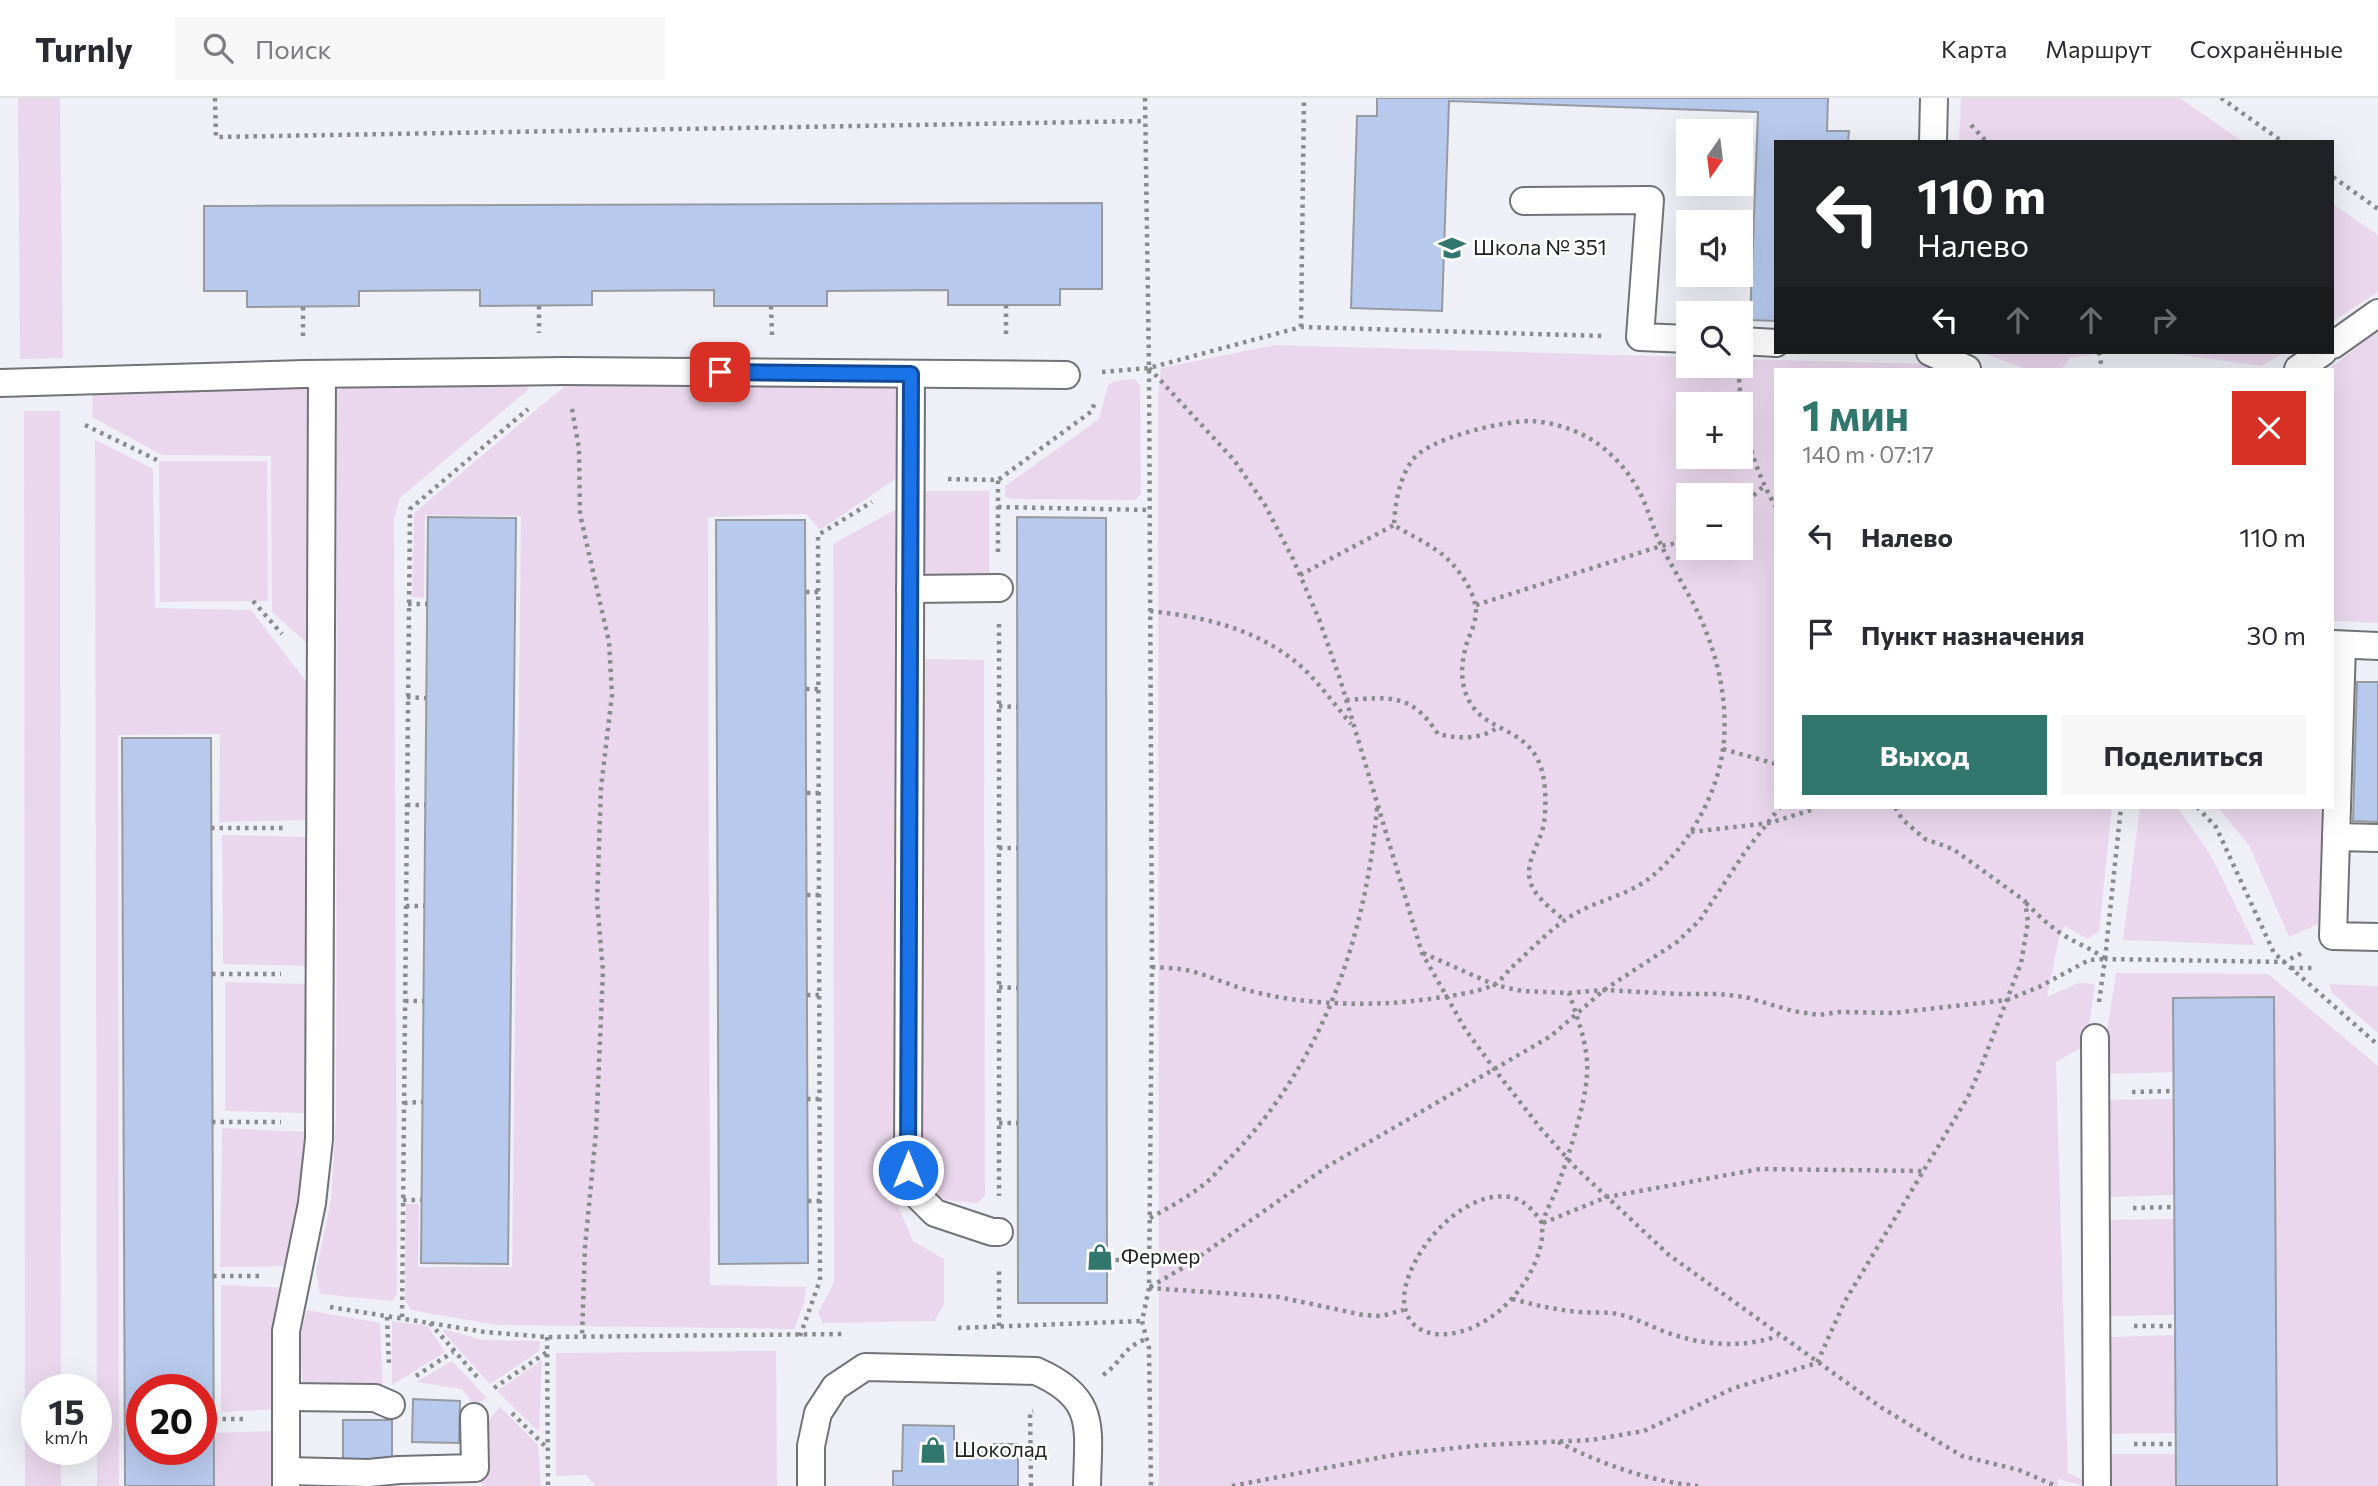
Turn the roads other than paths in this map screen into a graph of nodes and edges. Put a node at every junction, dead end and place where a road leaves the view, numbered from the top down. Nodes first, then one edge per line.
1 (1934, 98) edge
2 (1933, 140) edge
3 (1524, 201) dead end
4 (2378, 313) edge
5 (1676, 338) edge
6 (1753, 342) edge
7 (1774, 343) edge
8 (2334, 344) edge
9 (1934, 354) edge
10 (2320, 354) edge
11 (1965, 368) edge
12 (2299, 368) edge
13 (911, 374) junction
14 (323, 375) junction
15 (1066, 375) road end
16 (0, 383) edge
17 (999, 588) road end
18 (910, 589) junction
19 (2337, 644) edge
20 (2378, 646) edge
21 (2337, 671) edge
22 (2336, 837) junction
23 (2378, 838) edge
24 (2378, 937) edge
25 (2095, 1038) road end
26 (999, 1232) road end
27 (288, 1397) junction
28 (391, 1405) dead end
29 (474, 1417) dead end
30 (286, 1478) edge
31 (811, 1486) edge
32 (1087, 1486) edge
33 (2098, 1486) edge

1 - 2 lane
3 - 5 lane
4 - 8 lane
6 - 7 lane
9 - 11 lane
10 - 12 lane
13 - 14 lane
13 - 15 lane
13 - 18 lane
14 - 16 lane
14 - 27 lane
17 - 18 lane
18 - 26 lane
19 - 20 lane
19 - 21 lane
21 - 22 lane
22 - 23 lane
22 - 24 lane
25 - 33 lane
27 - 28 lane
27 - 30 lane
29 - 30 lane
31 - 32 lane

